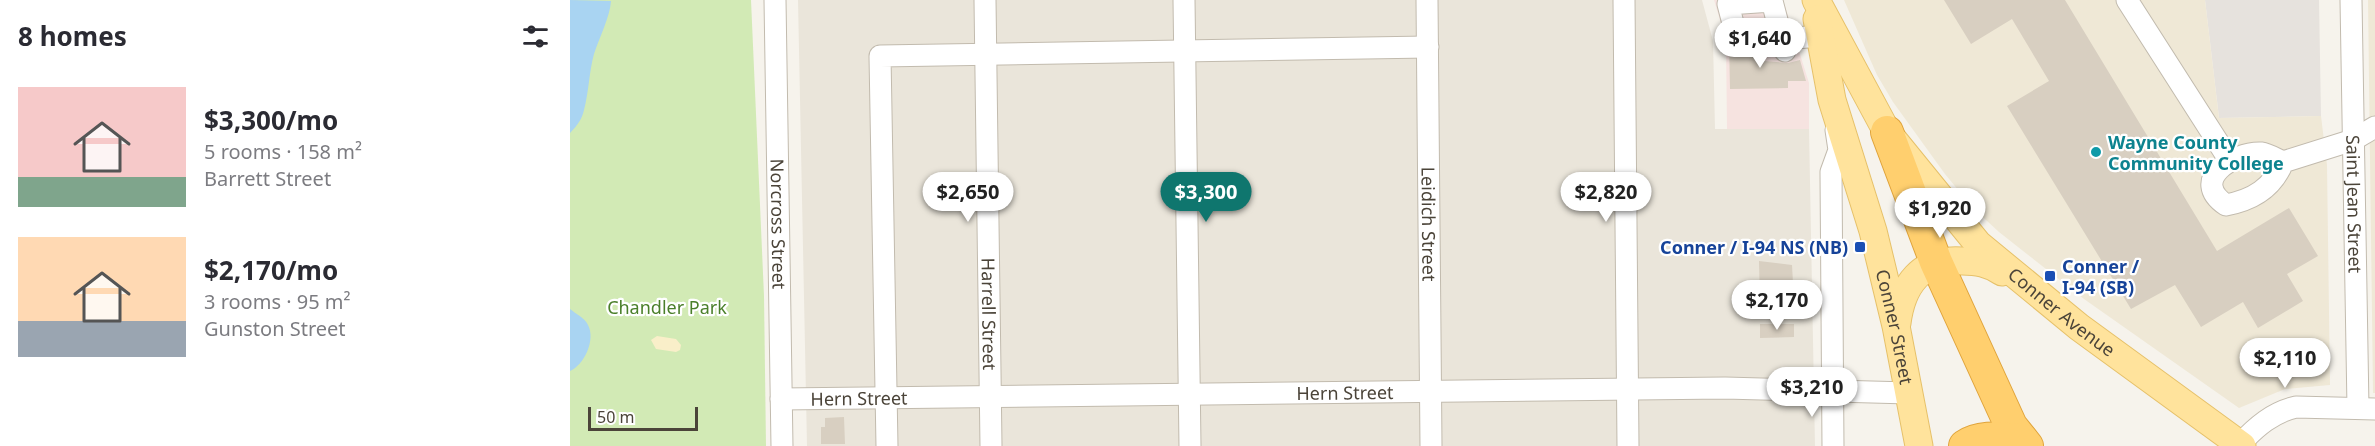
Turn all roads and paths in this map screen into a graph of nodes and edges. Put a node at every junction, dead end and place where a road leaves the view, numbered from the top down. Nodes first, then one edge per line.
1 (775, 0) edge
2 (985, 0) edge
3 (1184, 0) edge
4 (1427, 0) edge
5 (1623, 0) edge
6 (1815, 0) edge
7 (2127, 0) edge
8 (2351, 0) edge
9 (1820, 36) junction
10 (1782, 40) dead end
11 (1428, 47) junction
12 (1185, 52) junction
13 (986, 54) junction
14 (1832, 100) junction
15 (2375, 127) edge
16 (1887, 132) junction
17 (2354, 140) junction
18 (2230, 161) junction
19 (2283, 162) junction
20 (1936, 262) junction
21 (2036, 293) junction
22 (1896, 326) junction
23 (1628, 389) junction
24 (1831, 390) junction
25 (1432, 391) junction
26 (1189, 393) junction
27 (1909, 393) junction
28 (990, 396) junction
29 (886, 397) junction
30 (781, 399) junction
31 (2367, 409) edge
32 (2025, 443) edge
33 (2241, 445) edge
34 (782, 446) edge
35 (887, 446) edge
36 (991, 446) edge
37 (1190, 446) edge
38 (1431, 446) edge
39 (1628, 446) edge
40 (1833, 446) edge
41 (1918, 446) edge
42 (1965, 446) edge

1 - 30 street, Norcross Street
2 - 13 street, Harrell Street
3 - 12 street
4 - 11 street, Leidich Street
5 - 23 street
6 - 9 main road, Conner Street
6 - 16 main road, Conner Avenue
7 - 18 street
8 - 17 street, Saint Jean Street
9 - 10 street
9 - 14 main road, Conner Street
11 - 12 street
11 - 25 street, Leidich Street
12 - 13 street
12 - 26 street
13 - 28 street, Harrell Street
13 - 29 street
14 - 22 main road, Conner Street
14 - 24 street
15 - 17 street
16 - 20 highway
16 - 21 main road, Conner Avenue
17 - 19 street
17 - 31 street, Saint Jean Street
18 - 19 street
18 - 19 street
20 - 21 main road
20 - 22 main road
20 - 32 highway
21 - 33 main road, Conner Avenue
22 - 27 main road, Conner Street
23 - 24 street, Hern Street
23 - 25 street, Hern Street
23 - 39 street
24 - 27 street, Hern Street
24 - 40 street
25 - 26 street, Hern Street
25 - 38 street, Leidich Street
26 - 28 street, Hern Street
26 - 37 street
27 - 41 main road, Conner Street
28 - 29 street, Hern Street
28 - 36 street, Harrell Street
29 - 30 street, Hern Street
29 - 35 street
30 - 34 street, Norcross Street
31 - 33 street, Conner Avenue
32 - 42 highway

